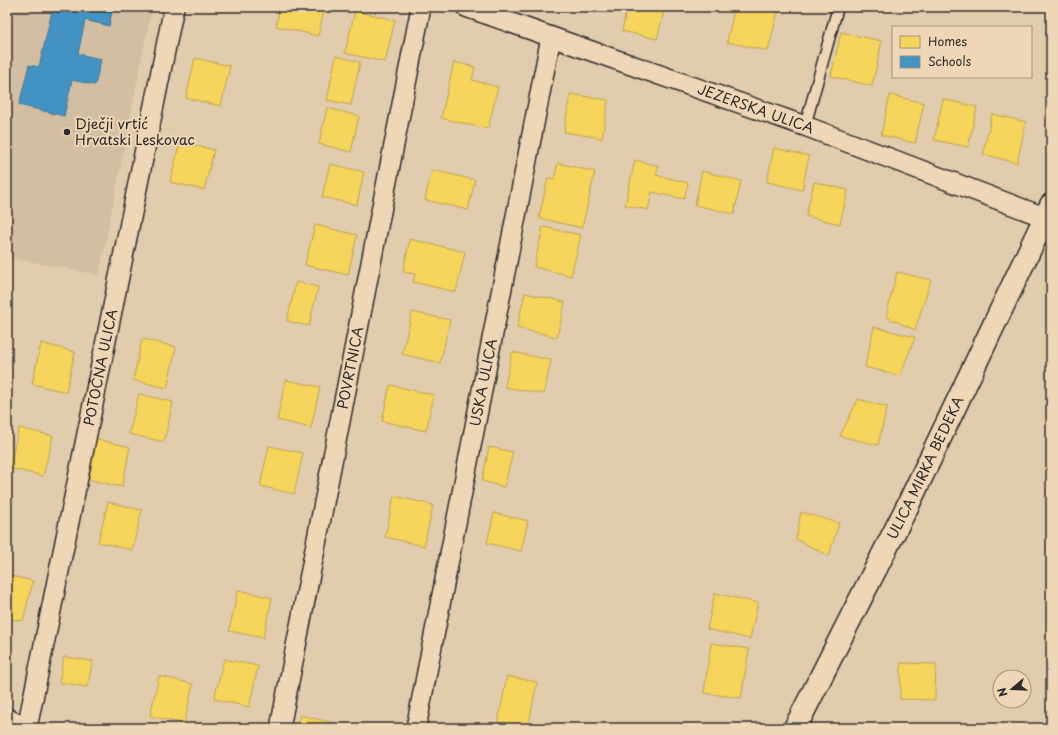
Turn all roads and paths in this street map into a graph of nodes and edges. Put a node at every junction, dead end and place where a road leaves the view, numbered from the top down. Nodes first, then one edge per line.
1 (174, 7) edge
2 (421, 7) edge
3 (466, 7) edge
4 (838, 7) edge
5 (551, 37) junction
6 (805, 126) junction
7 (1048, 211) edge
8 (7, 720) edge
9 (23, 728) edge
10 (27, 728) edge
11 (280, 728) edge
12 (416, 728) edge
13 (795, 728) edge

1 - 10 street, POTOČNA ULICA
2 - 11 street, POVRTNICA
3 - 5 street, JEZERSKA ULICA
4 - 6 lane
5 - 6 street, JEZERSKA ULICA
5 - 12 street, USKA ULICA
6 - 7 street, JEZERSKA ULICA
7 - 13 main road, ULICA MIRKA BEDEKA
8 - 9 main road

